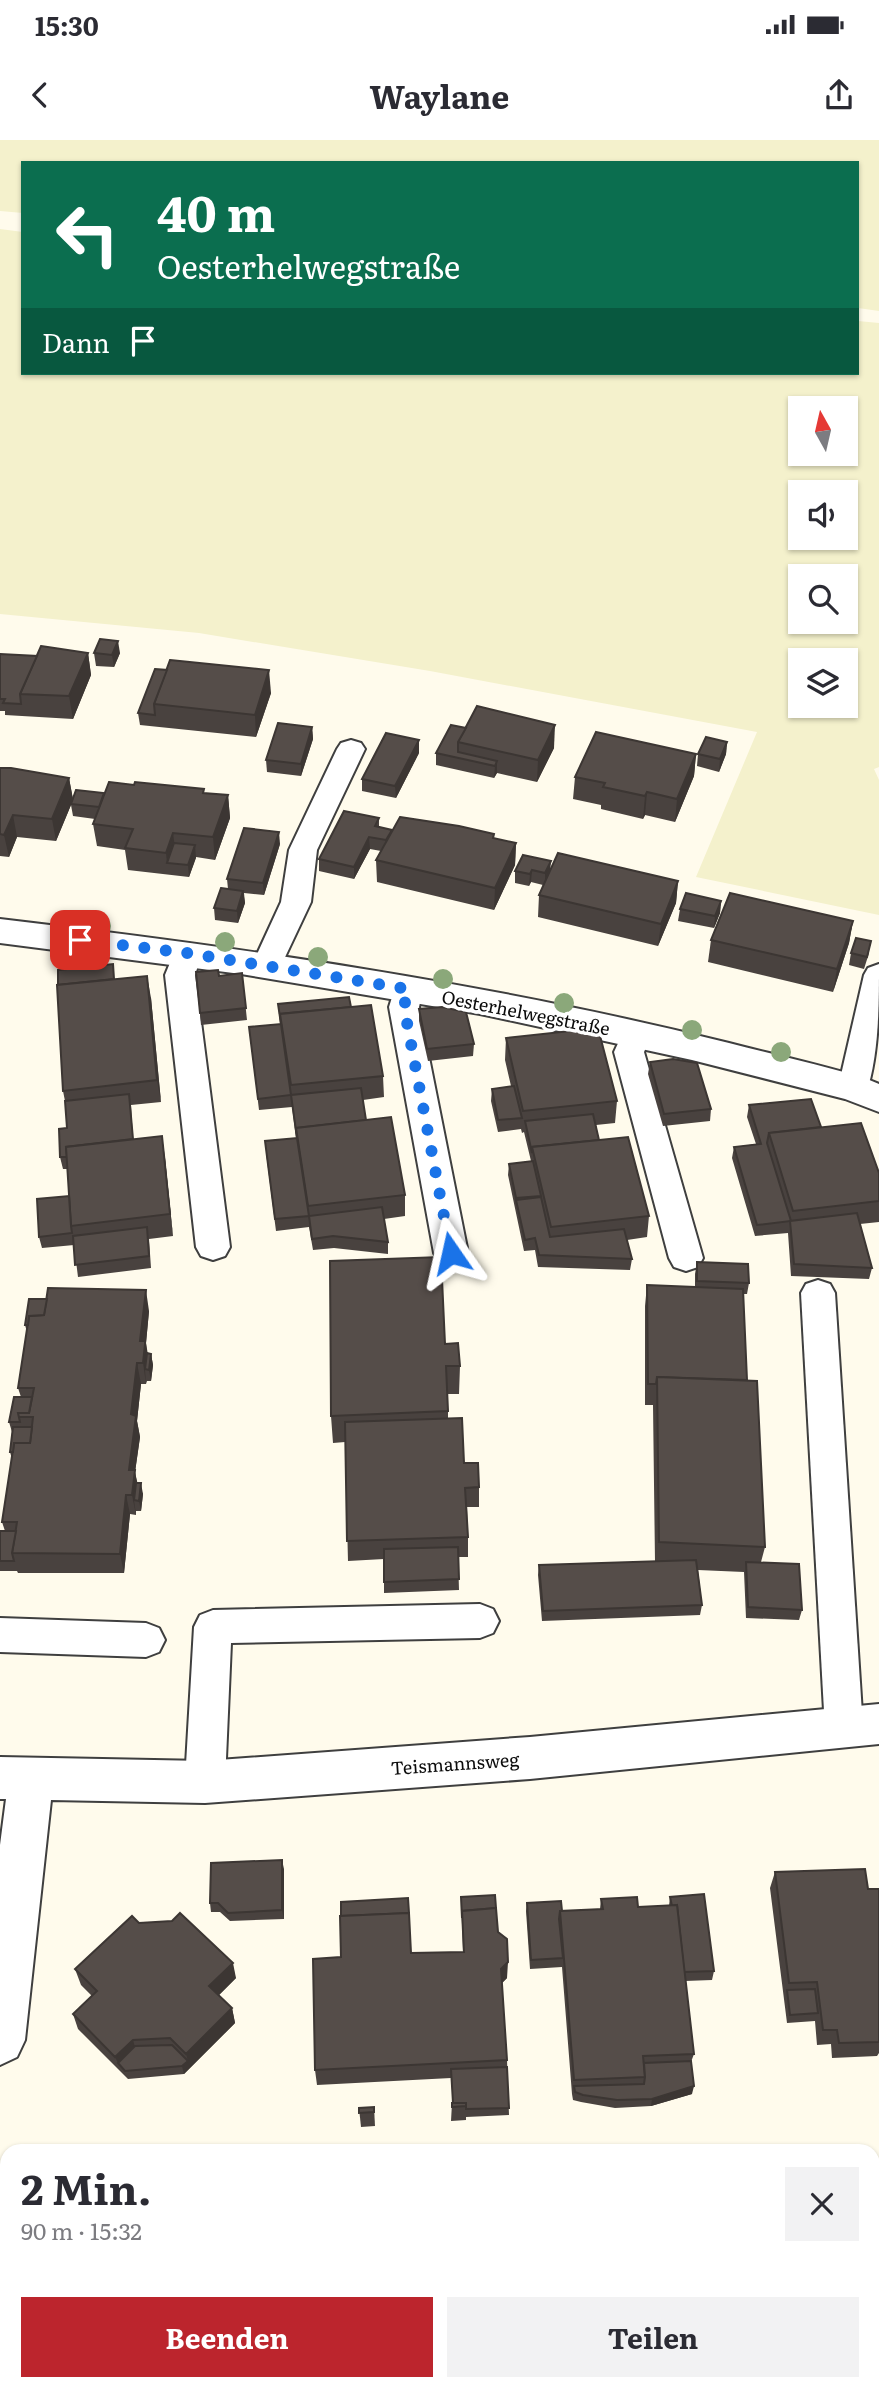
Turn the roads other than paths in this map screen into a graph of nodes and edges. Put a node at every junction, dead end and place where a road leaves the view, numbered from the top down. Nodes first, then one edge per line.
1 (351, 749) dead end
2 (0, 930) edge
3 (187, 953) junction
4 (267, 965) junction
5 (879, 975) edge
6 (408, 989) junction
7 (637, 1034) junction
8 (867, 1093) edge
9 (213, 1247) dead end
10 (451, 1253) dead end
11 (686, 1258) dead end
12 (818, 1293) dead end
13 (480, 1621) dead end
14 (0, 1635) edge
15 (146, 1640) dead end
16 (861, 1726) edge
17 (15, 1779) edge
18 (205, 1783) junction
19 (0, 2040) edge

1 - 4 lane
2 - 3 street, Oesterhelwegstraße
3 - 4 street, Oesterhelwegstraße
3 - 9 lane
4 - 6 street, Oesterhelwegstraße
5 - 8 lane
6 - 7 street, Oesterhelwegstraße
6 - 10 lane
7 - 8 street, Oesterhelwegstraße
7 - 11 lane
12 - 16 lane
13 - 18 lane
14 - 15 lane
16 - 18 street, Teismannsweg
17 - 18 street, Teismannsweg
17 - 19 street, Teismannsweg

